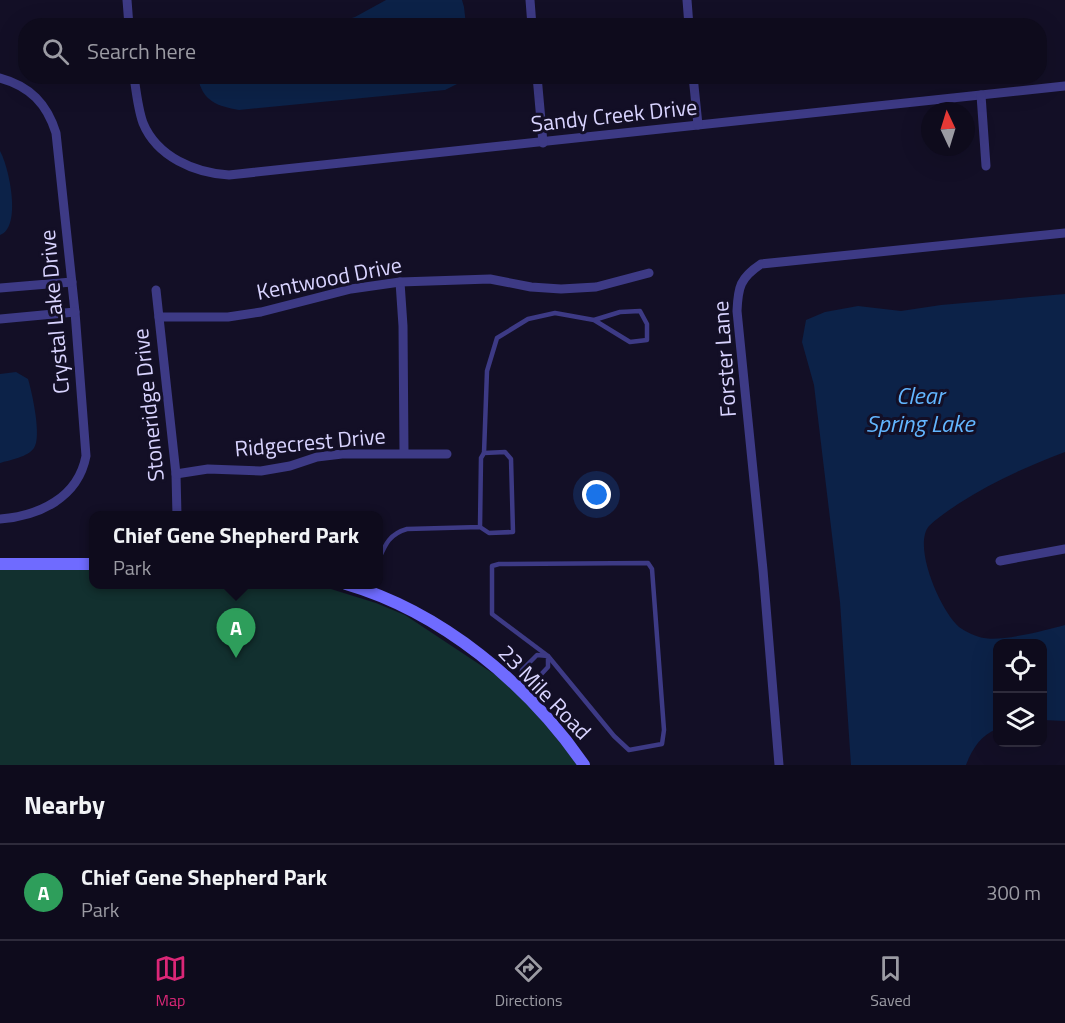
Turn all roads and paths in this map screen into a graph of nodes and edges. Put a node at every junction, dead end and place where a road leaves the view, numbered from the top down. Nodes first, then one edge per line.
1 (127, 0) edge
2 (530, 0) edge
3 (687, 0) edge
4 (128, 18) edge
5 (531, 18) edge
6 (688, 18) edge
7 (0, 78) edge
8 (136, 84) edge
9 (538, 84) edge
10 (694, 84) edge
11 (1065, 86) edge
12 (981, 94) junction
13 (698, 125) junction
14 (543, 143) junction
15 (987, 166) dead end
16 (1065, 233) edge
17 (649, 273) dead end
18 (72, 282) junction
19 (400, 282) junction
20 (0, 288) edge
21 (156, 290) dead end
22 (75, 312) junction
23 (159, 317) junction
24 (0, 319) edge
25 (594, 320) junction
26 (404, 453) junction
27 (484, 453) junction
28 (447, 454) dead end
29 (176, 474) junction
30 (177, 511) edge
31 (0, 519) edge
32 (480, 527) junction
33 (383, 549) edge
34 (1065, 549) edge
35 (1000, 561) dead end
36 (0, 564) edge
37 (89, 564) edge
38 (371, 589) edge
39 (548, 657) junction
40 (519, 686) junction
41 (584, 765) edge
42 (779, 765) edge

1 - 4 street
2 - 5 street
3 - 6 street
7 - 18 street, Crystal Lake Drive
8 - 14 street, Sandy Creek Drive
9 - 14 street
10 - 13 street
11 - 12 street, Sandy Creek Drive
12 - 13 street, Sandy Creek Drive
12 - 15 street
13 - 14 street, Sandy Creek Drive
16 - 42 street, Forster Lane
17 - 19 street, Kentwood Drive
18 - 20 street
18 - 22 street, Crystal Lake Drive
19 - 23 street, Kentwood Drive
19 - 26 street
21 - 23 street, Stoneridge Drive
22 - 24 street
22 - 31 street, Crystal Lake Drive
23 - 29 street, Stoneridge Drive
25 - 25 lane
25 - 27 lane
26 - 28 street, Ridgecrest Drive
26 - 29 street, Ridgecrest Drive
27 - 32 lane
27 - 32 lane
29 - 30 street, Stoneridge Drive
32 - 33 lane
34 - 35 street
36 - 37 main road
38 - 40 main road, 23 Mile Road
39 - 39 lane
39 - 40 lane
39 - 40 lane
40 - 41 main road, 23 Mile Road

